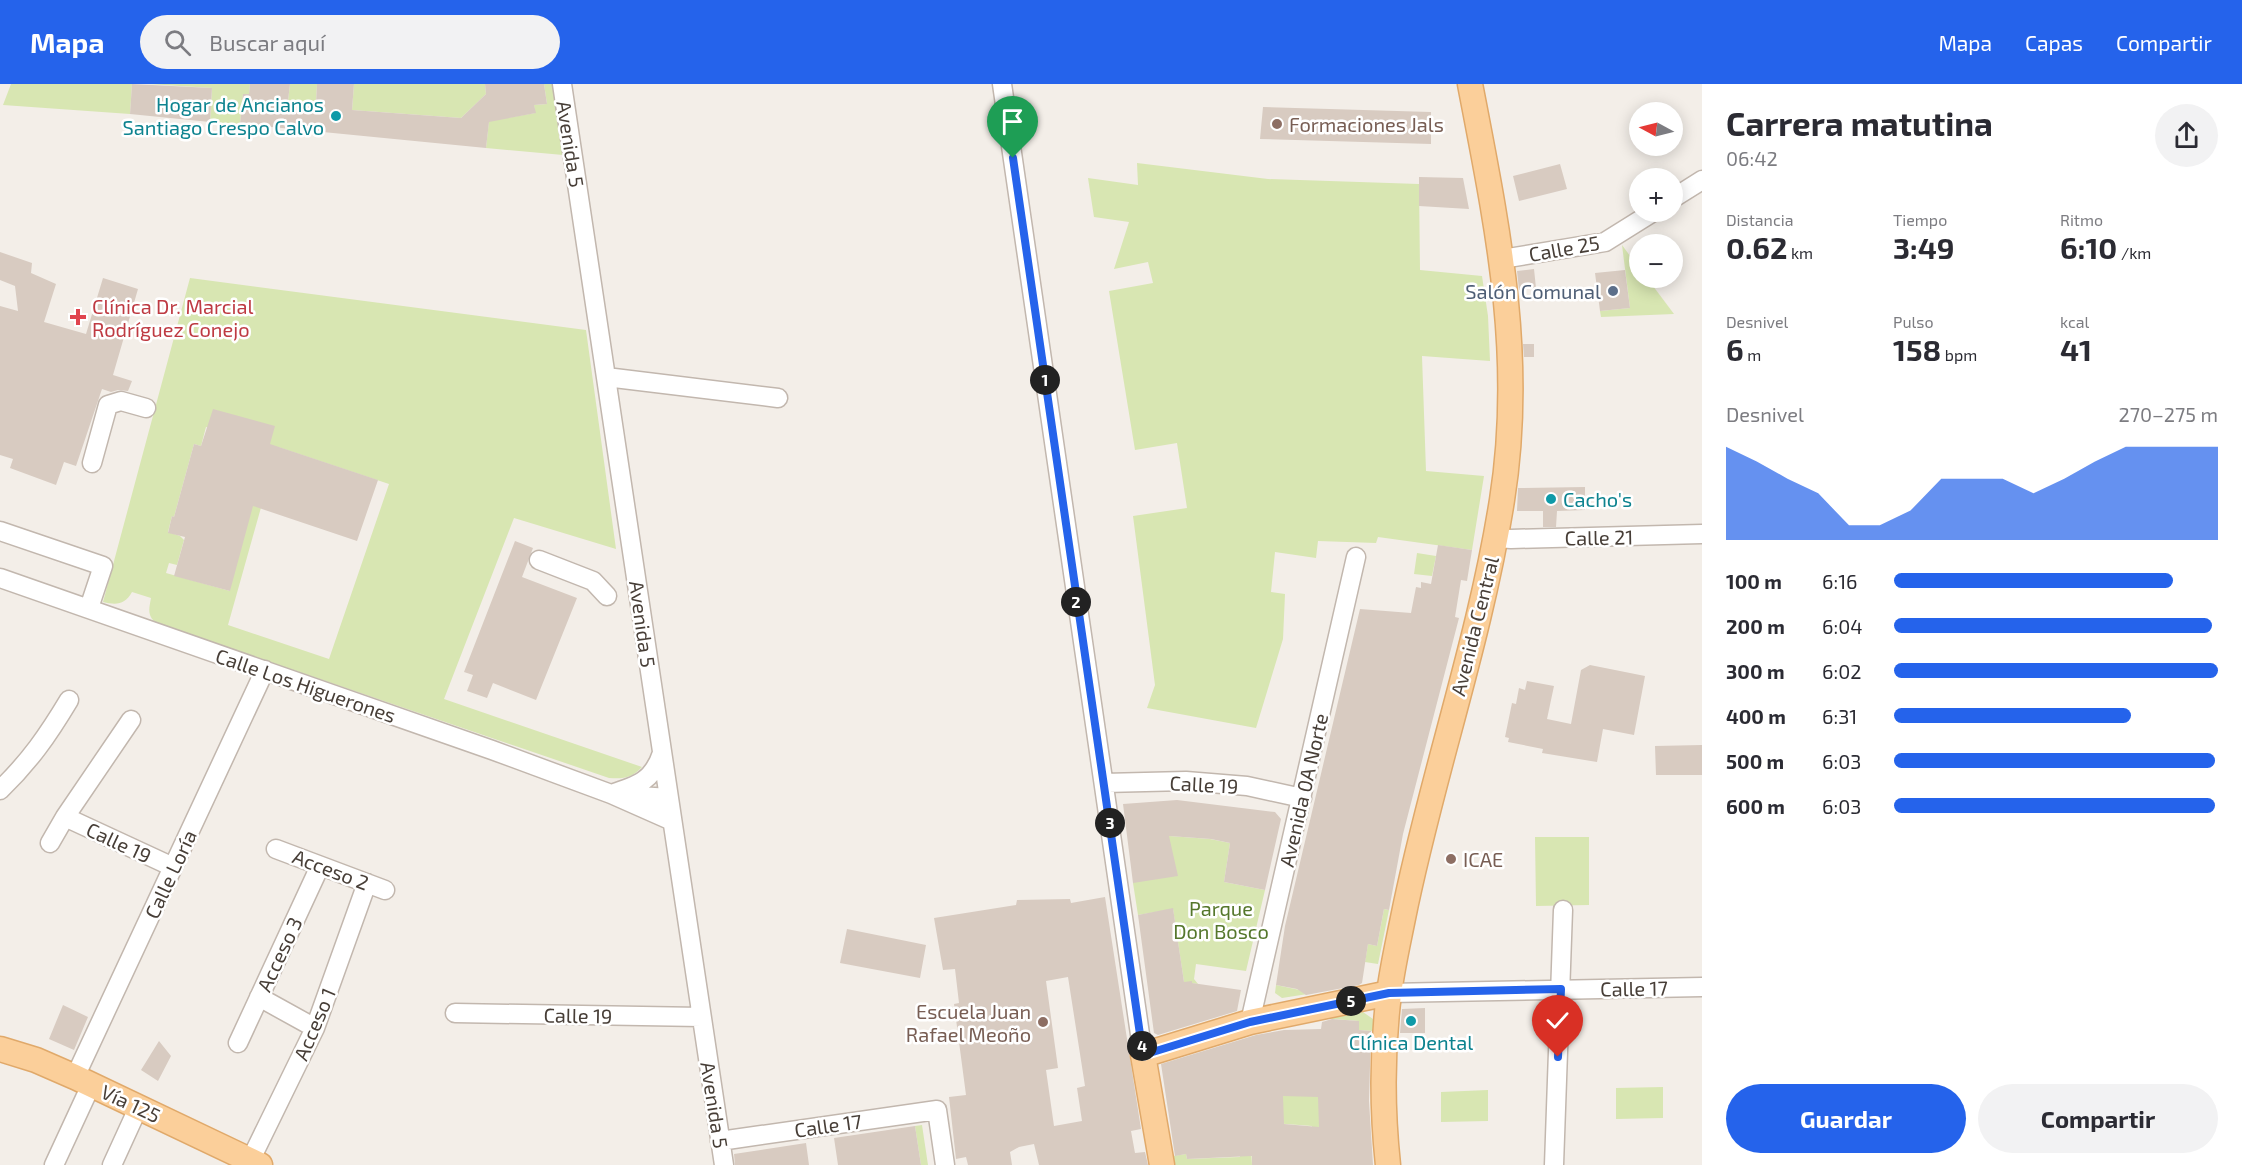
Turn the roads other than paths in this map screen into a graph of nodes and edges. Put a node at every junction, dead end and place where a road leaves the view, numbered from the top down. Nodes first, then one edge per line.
1 (562, 84) edge
2 (1002, 84) edge
3 (1470, 84) edge
4 (1702, 180) edge
5 (1683, 192) edge
6 (1637, 222) edge
7 (1502, 259) junction
8 (606, 377) junction
9 (778, 398) dead end
10 (146, 408) dead end
11 (92, 463) dead end
12 (0, 531) edge
13 (1702, 534) edge
14 (1496, 537) junction
15 (1356, 557) dead end
16 (0, 578) edge
17 (89, 608) junction
18 (265, 670) junction
19 (69, 700) dead end
20 (131, 720) dead end
21 (662, 753) junction
22 (1104, 783) junction
23 (0, 790) edge
24 (611, 794) junction
25 (669, 798) junction
26 (1302, 798) junction
27 (65, 817) junction
28 (672, 821) junction
29 (50, 843) dead end
30 (276, 849) dead end
31 (320, 866) junction
32 (173, 867) junction
33 (367, 883) junction
34 (385, 890) dead end
35 (1563, 910) dead end
36 (1702, 987) edge
37 (1561, 989) junction
38 (1389, 993) junction
39 (259, 997) junction
40 (455, 1013) dead end
41 (701, 1017) junction
42 (1250, 1022) junction
43 (315, 1028) junction
44 (238, 1043) dead end
45 (0, 1049) edge
46 (1143, 1055) junction
47 (83, 1081) junction
48 (139, 1106) junction
49 (720, 1141) junction
50 (244, 1161) edge
51 (54, 1165) edge
52 (112, 1165) edge
53 (724, 1165) edge
54 (945, 1165) edge
55 (1162, 1165) edge
56 (1388, 1165) edge
57 (1554, 1165) edge

1 - 8 street, Avenida 5
2 - 22 street
3 - 7 main road, Avenida Central
4 - 5 street
6 - 7 street, Calle 25
7 - 14 main road, Avenida Central
8 - 9 street
8 - 21 street, Avenida 5
10 - 11 street
12 - 17 street
13 - 14 street, Calle 21
14 - 38 main road, Avenida Central
15 - 26 street, Avenida 0A Norte
16 - 17 street, Calle Los Higuerones
17 - 18 street, Calle Los Higuerones
18 - 24 street, Calle Los Higuerones
18 - 32 street, Calle Loría
19 - 23 street
20 - 27 street
21 - 24 street
21 - 25 street, Avenida 5
22 - 26 street, Calle 19
22 - 46 street
24 - 25 street, Calle Los Higuerones
24 - 28 street, Calle Los Higuerones
25 - 28 street, Avenida 5
26 - 42 street, Avenida 0A Norte
27 - 29 street
27 - 32 street, Calle 19
28 - 41 street, Avenida 5
30 - 31 street, Acceso 2
31 - 33 street, Acceso 2
31 - 39 street, Acceso 3
32 - 47 street, Calle Loría
33 - 34 street, Acceso 2
33 - 43 street, Acceso 1
35 - 37 street
36 - 37 street, Calle 17
37 - 38 street, Calle 17
37 - 57 street
38 - 42 main road, Calle 17
38 - 56 main road, Avenida Central
39 - 43 street
39 - 44 street, Acceso 3
40 - 41 street, Calle 19
41 - 49 street, Avenida 5
42 - 46 main road, Calle 17
43 - 50 street, Acceso 1
45 - 47 main road, Vía 125
46 - 55 main road
47 - 48 main road, Vía 125
47 - 51 street, Calle Loría
48 - 50 main road, Vía 125
48 - 52 street
49 - 53 street, Avenida 5
49 - 54 street, Calle 17

